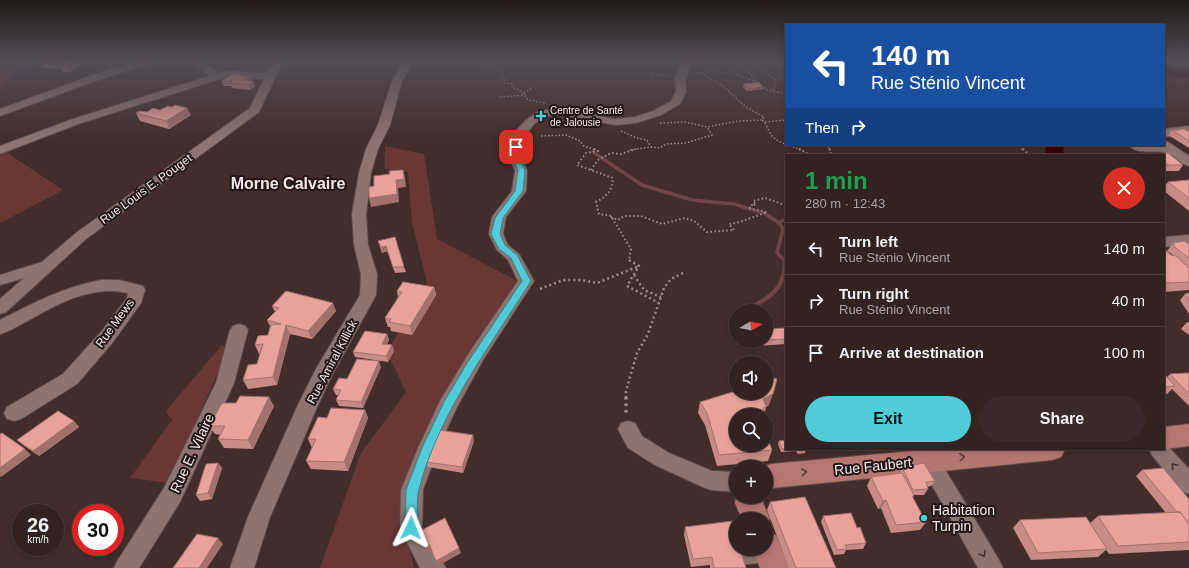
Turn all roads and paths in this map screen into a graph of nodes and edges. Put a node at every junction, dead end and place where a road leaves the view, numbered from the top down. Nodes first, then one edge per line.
1 (68, 88) edge
2 (181, 88) edge
3 (266, 88) edge
4 (395, 88) edge
5 (513, 88) edge
6 (532, 88) dead end
7 (681, 88) edge
8 (725, 88) edge
9 (764, 88) edge
10 (774, 88) edge
11 (773, 91) junction
12 (524, 93) junction
13 (785, 94) edge
14 (526, 95) junction
15 (500, 97) dead end
16 (556, 111) junction
17 (0, 113) edge
18 (644, 117) junction
19 (785, 120) edge
20 (764, 121) junction
21 (615, 122) junction
22 (707, 127) junction
23 (1189, 130) edge
24 (541, 136) dead end
25 (1166, 140) edge
26 (785, 145) edge
27 (788, 146) edge
28 (831, 146) edge
29 (1023, 146) edge
30 (651, 147) junction
31 (0, 150) edge
32 (808, 154) edge
33 (830, 154) edge
34 (1028, 154) edge
35 (1189, 162) edge
36 (591, 170) junction
37 (785, 202) edge
38 (611, 216) junction
39 (1189, 240) edge
40 (1165, 242) edge
41 (47, 265) junction
42 (639, 266) junction
43 (683, 272) dead end
44 (634, 275) junction
45 (0, 280) edge
46 (113, 286) junction
47 (540, 289) dead end
48 (95, 296) dead end
49 (661, 297) junction
50 (659, 303) junction
51 (0, 308) edge
52 (0, 328) edge
53 (239, 330) dead end
54 (14, 413) dead end
55 (628, 429) joint
56 (1189, 435) edge
57 (1165, 438) edge
58 (1031, 450) edge
59 (1160, 450) edge
60 (925, 455) edge
61 (773, 476) edge
62 (1189, 484) edge
63 (729, 490) edge
64 (126, 568) edge
65 (242, 568) edge
66 (434, 568) edge
67 (991, 568) edge

1 - 17 street
2 - 31 street
3 - 41 street, Rue Louis E. Pouget
4 - 65 street, Rue Amiral Killick
5 - 12 path
6 - 12 path
7 - 18 street
8 - 20 path
9 - 11 path
10 - 11 path
11 - 13 path
12 - 14 path
14 - 15 path
14 - 16 path
16 - 21 street
16 - 66 street
18 - 21 street
18 - 22 path
19 - 20 path
20 - 22 path
20 - 26 path
21 - 30 path
22 - 30 path
23 - 25 street
24 - 36 path
25 - 35 street
27 - 32 path
28 - 33 path
29 - 34 path
30 - 36 path
36 - 38 path
37 - 38 path
38 - 42 path
39 - 40 street
41 - 45 street
41 - 51 street, Rue Louis E. Pouget
42 - 44 path
42 - 47 path
43 - 49 path
44 - 49 path
44 - 50 path
46 - 48 street
46 - 52 street, Rue Mews
46 - 54 street, Rue Mews
49 - 50 path
50 - 55 path
53 - 64 street, Rue E. Vilaire
55 - 63 street
56 - 57 main road
60 -> 58 main road, Rue Faubert
62 -> 59 street
61 -> 60 main road, Rue Faubert
60 -> 67 street

